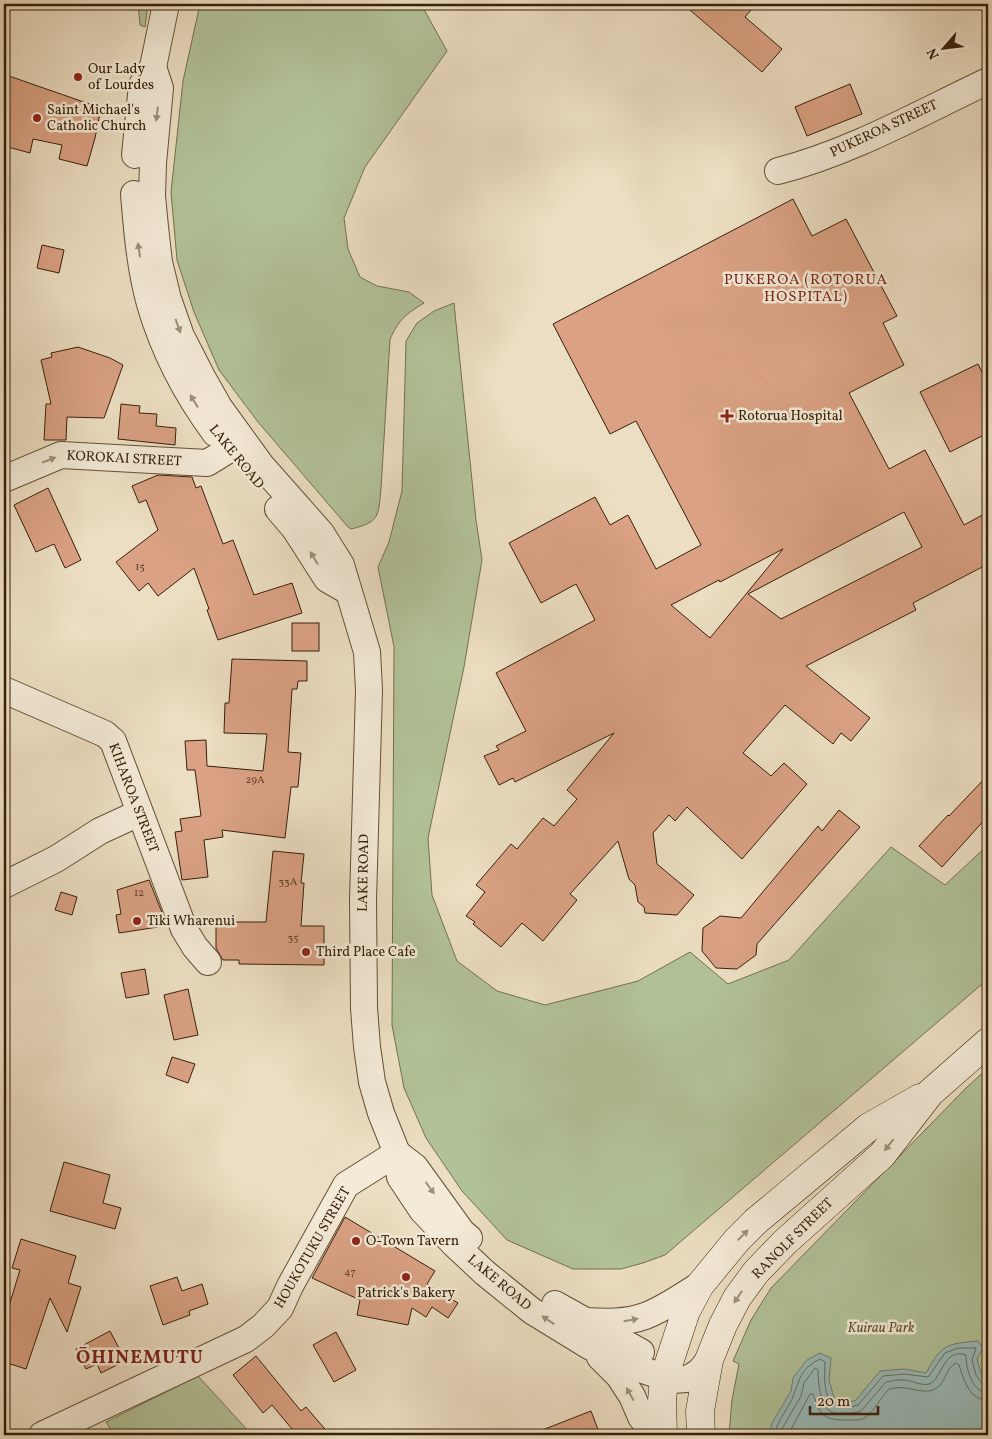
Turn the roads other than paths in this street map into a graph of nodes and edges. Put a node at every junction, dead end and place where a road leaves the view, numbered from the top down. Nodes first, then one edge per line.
1 (166, 4) edge
2 (988, 81) edge
3 (778, 171) dead end
4 (235, 444) junction
5 (4, 479) edge
6 (4, 690) edge
7 (139, 813) junction
8 (4, 885) edge
9 (208, 962) dead end
10 (988, 1042) edge
11 (930, 1093) junction
12 (398, 1153) junction
13 (700, 1285) junction
14 (582, 1321) junction
15 (589, 1346) junction
16 (709, 1360) junction
17 (672, 1374) junction
18 (701, 1423) edge
19 (42, 1435) edge
20 (655, 1435) edge
21 (663, 1435) edge

1 - 4 street, LAKE ROAD
2 - 3 street, PUKEROA STREET
5 -> 4 street, KOROKAI STREET
4 - 12 street, LAKE ROAD
6 - 7 street, KIHAROA STREET
7 - 8 street
7 - 9 street, KIHAROA STREET
10 - 11 main road, RANOLF STREET
13 -> 11 main road, RANOLF STREET
11 -> 16 main road, RANOLF STREET
12 -> 14 street, LAKE ROAD
15 -> 12 street, LAKE ROAD
12 - 19 street, HOUKOTUKU STREET
14 -> 13 street, LAKE ROAD
13 - 17 main road, RANOLF STREET
14 - 17 street, LAKE ROAD
15 - 17 street, LAKE ROAD
20 -> 15 street, LAKE ROAD
16 - 17 street
16 - 18 main road, RANOLF STREET
17 - 18 street
17 - 21 main road

